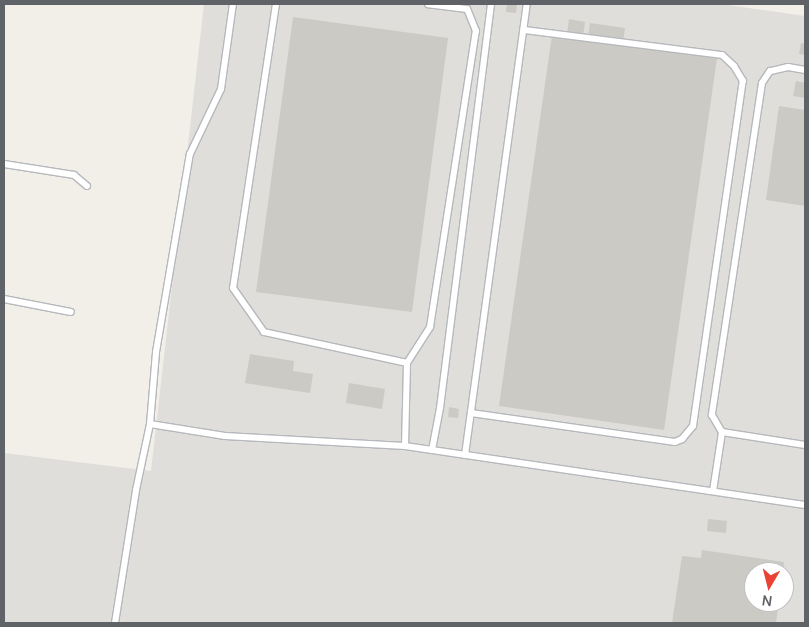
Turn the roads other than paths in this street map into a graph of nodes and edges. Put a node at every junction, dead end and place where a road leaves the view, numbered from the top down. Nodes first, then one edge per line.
1 (233, 4) edge
2 (276, 4) edge
3 (428, 4) edge
4 (491, 4) edge
5 (527, 4) edge
6 (524, 30) junction
7 (805, 70) edge
8 (4, 164) edge
9 (87, 186) dead end
10 (4, 299) edge
11 (71, 312) dead end
12 (407, 363) junction
13 (471, 413) junction
14 (150, 424) junction
15 (722, 432) junction
16 (805, 445) edge
17 (405, 446) junction
18 (432, 450) junction
19 (464, 455) junction
20 (713, 491) junction
21 (805, 505) edge
22 (115, 623) edge

1 - 14 lane
2 - 12 lane
3 - 12 lane
4 - 18 lane
5 - 6 lane
6 - 13 lane
6 - 13 lane
7 - 15 lane
8 - 9 lane
10 - 11 lane
12 - 17 lane
13 - 19 lane
14 - 17 lane
14 - 22 lane
15 - 16 lane
15 - 20 lane
17 - 18 lane
18 - 19 lane
19 - 20 lane
20 - 21 lane

